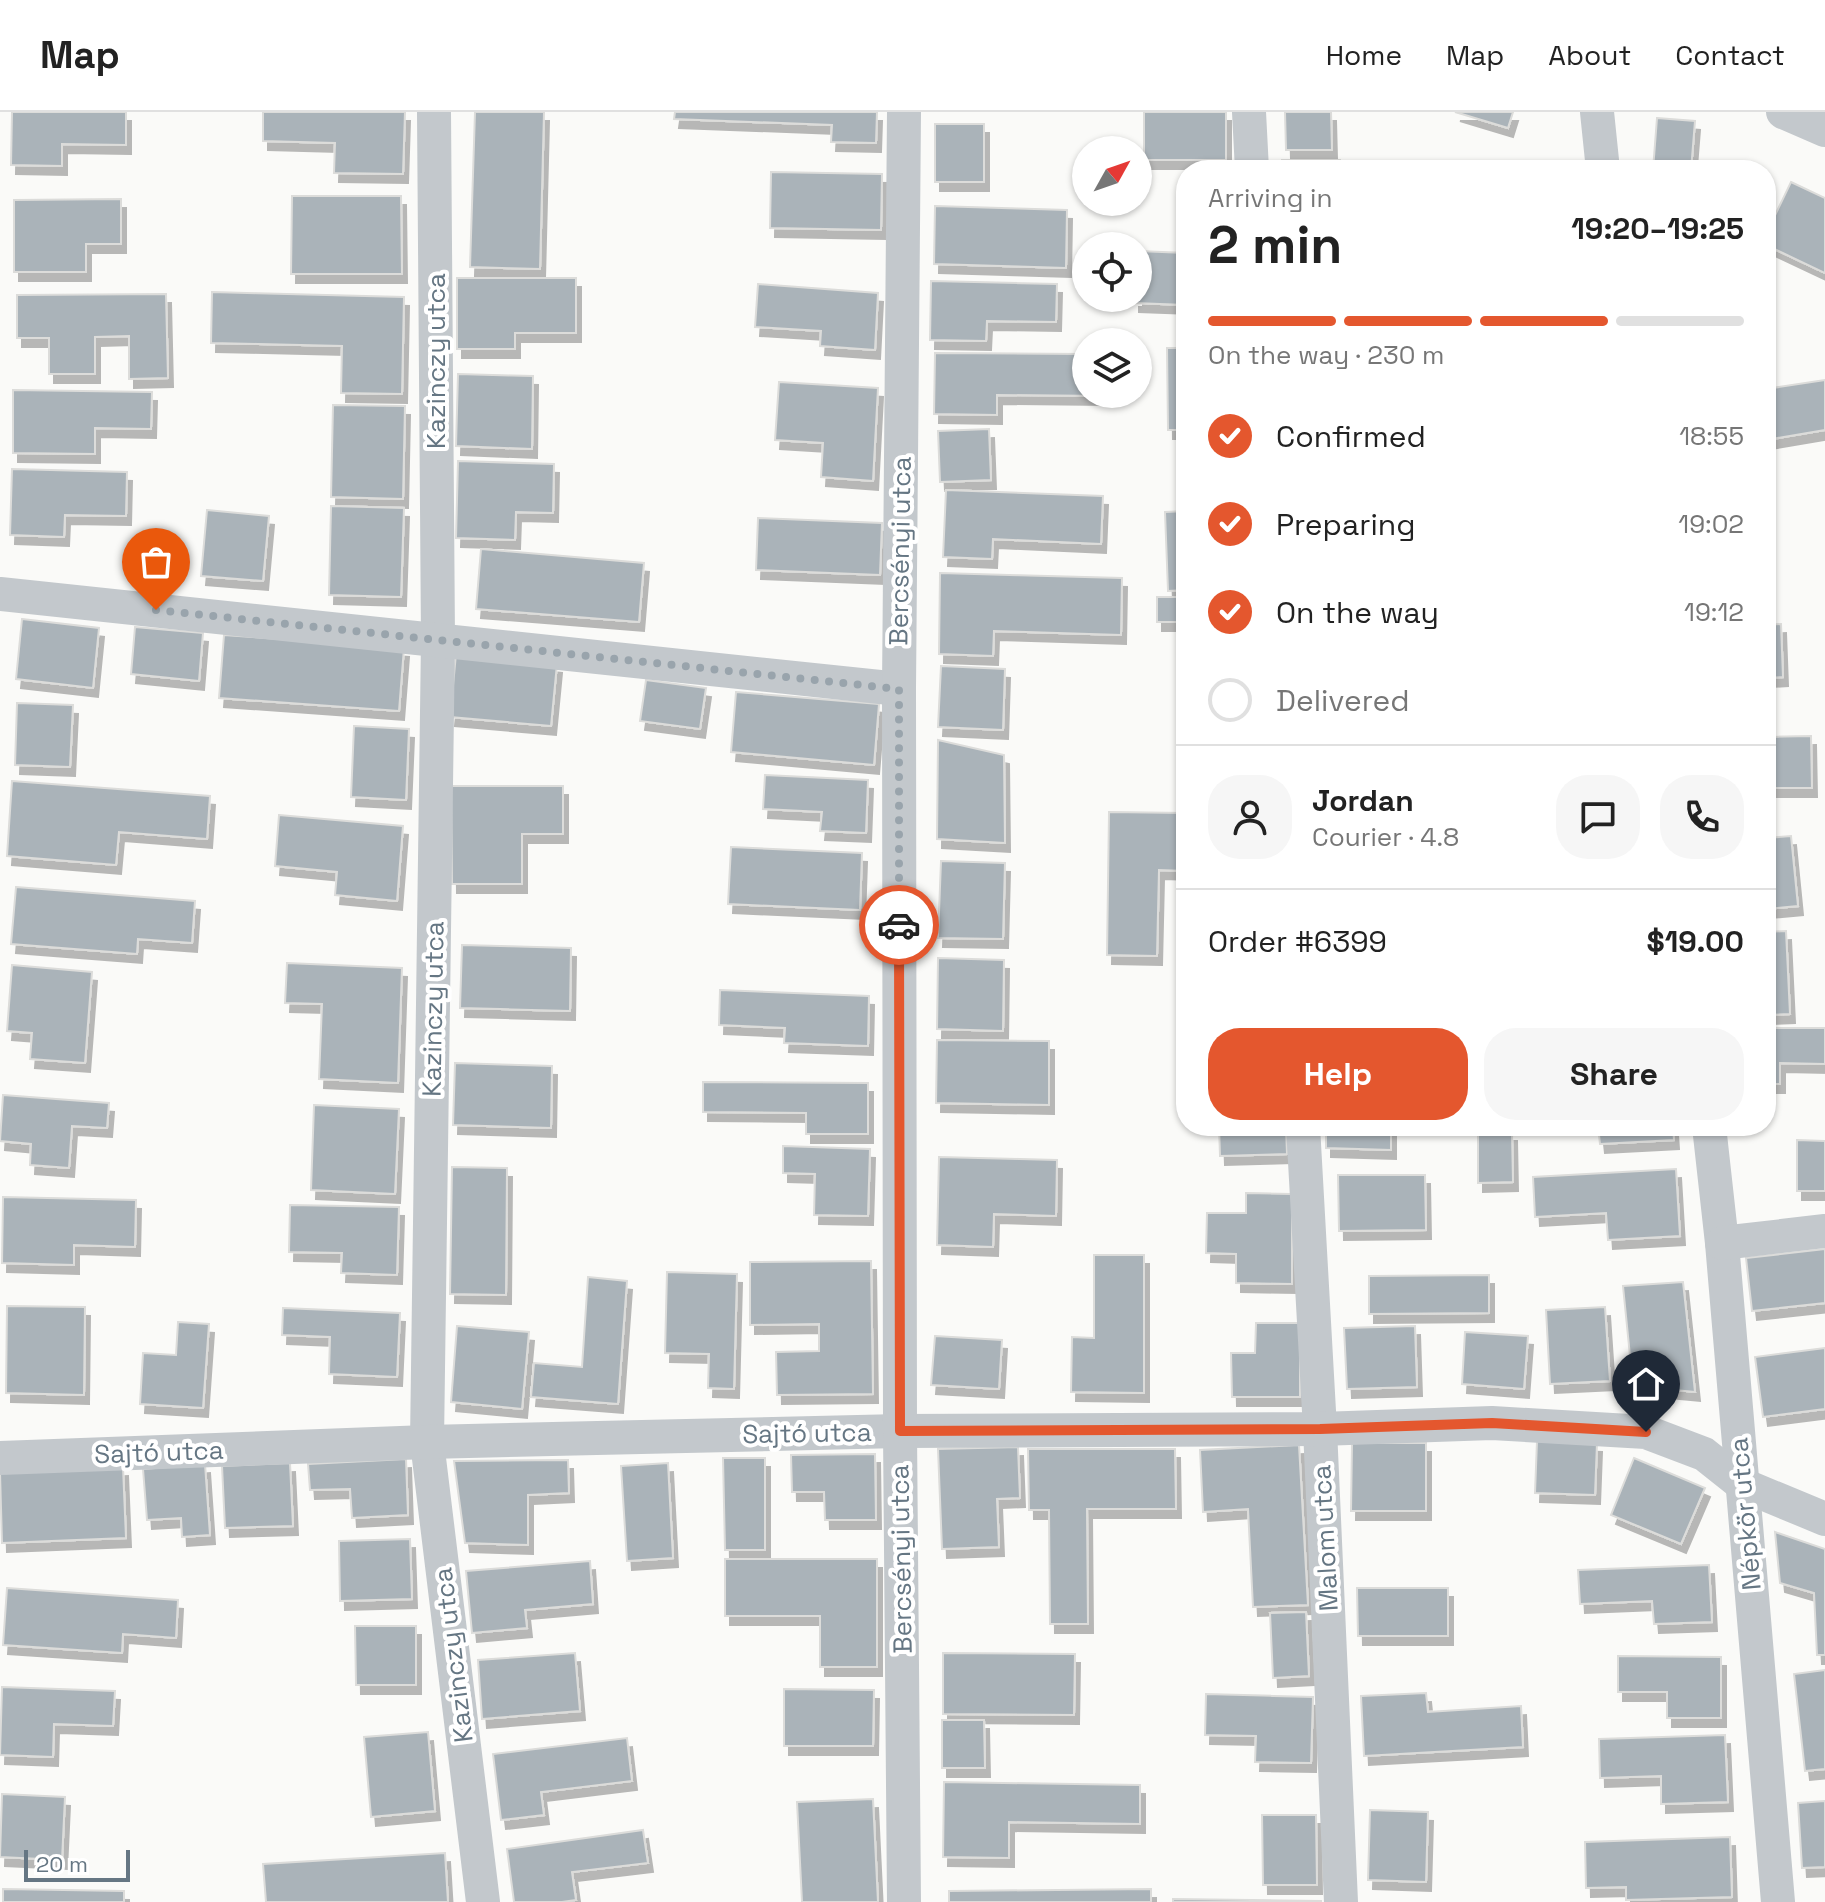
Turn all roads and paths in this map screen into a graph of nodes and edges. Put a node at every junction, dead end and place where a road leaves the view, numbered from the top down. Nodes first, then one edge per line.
1 (434, 112) edge
2 (904, 112) edge
3 (1249, 112) edge
4 (1597, 112) edge
5 (1783, 112) edge
6 (1825, 130) edge
7 (1251, 160) edge
8 (1602, 160) edge
9 (0, 594) edge
10 (438, 639) junction
11 (899, 689) junction
12 (1304, 1136) edge
13 (1710, 1136) edge
14 (1825, 1231) edge
15 (1722, 1243) junction
16 (1320, 1429) junction
17 (900, 1431) junction
18 (427, 1442) junction
19 (0, 1458) edge
20 (1743, 1485) junction
21 (1825, 1519) edge
22 (483, 1902) edge
23 (904, 1902) edge
24 (1341, 1902) edge
25 (1778, 1902) edge

1 - 10 street, Kazinczy utca
2 - 11 street, Bercsényi utca
3 - 7 street
4 - 8 street
5 - 6 street
9 - 10 street
10 - 11 street
10 - 18 street, Kazinczy utca
11 - 17 street, Bercsényi utca
12 - 16 street, Malom utca
13 - 15 street, Népkör utca
14 - 15 street
15 - 20 street, Népkör utca
16 - 17 street, Sajtó utca
16 - 20 street, Sajtó utca
16 - 24 street, Malom utca
17 - 18 street, Sajtó utca
17 - 23 street, Bercsényi utca
18 - 19 street, Sajtó utca
18 - 22 street, Kazinczy utca
20 - 21 street, Sajtó utca
20 - 25 street, Népkör utca

